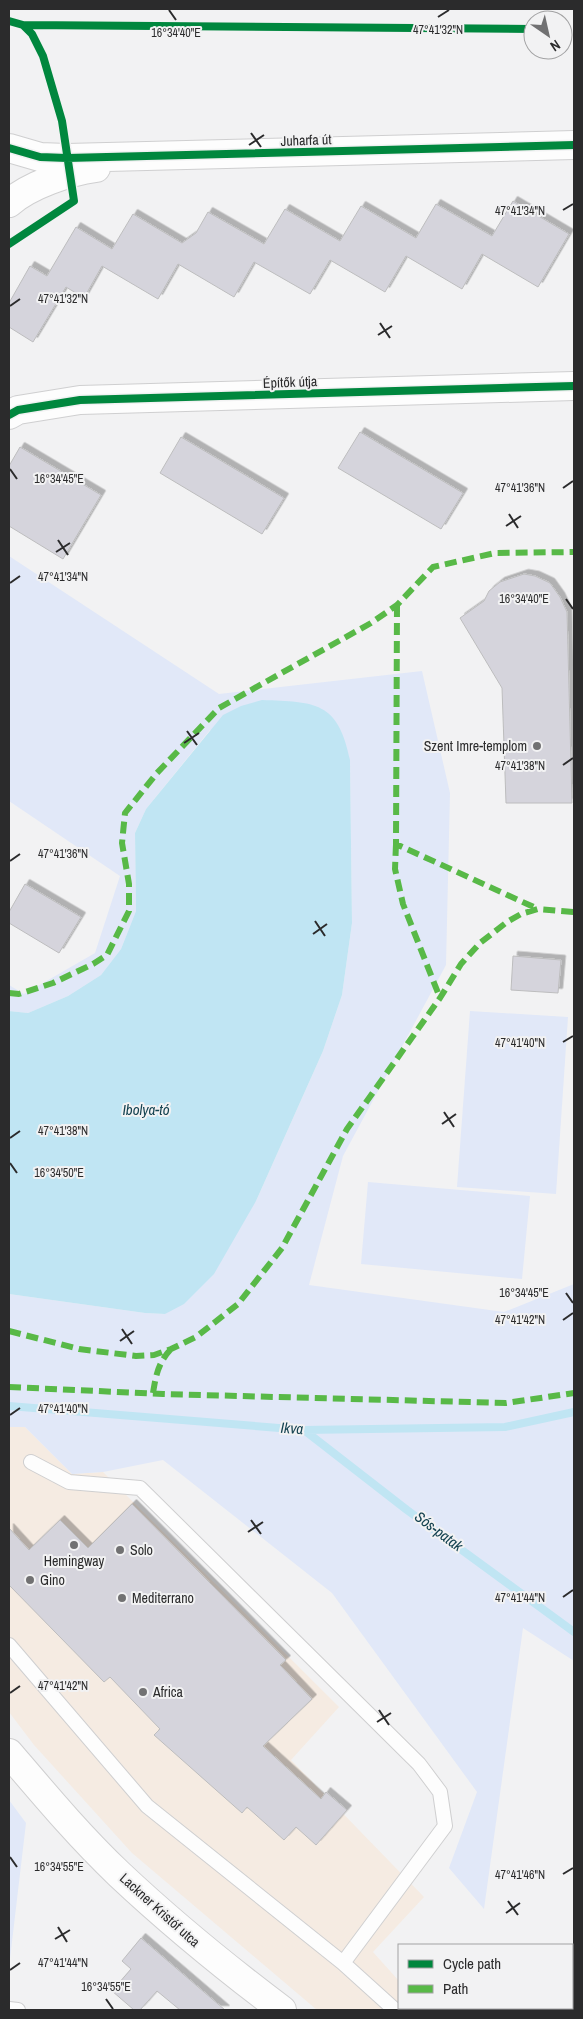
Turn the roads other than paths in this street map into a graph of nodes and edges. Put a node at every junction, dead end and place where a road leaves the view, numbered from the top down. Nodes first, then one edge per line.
1 (574, 145) edge
2 (9, 148) edge
3 (179, 156) junction
4 (13, 199) edge
5 (574, 386) edge
6 (9, 415) edge
7 (31, 1462) dead end
8 (9, 1645) edge
9 (9, 1753) edge
10 (343, 1963) junction
11 (9, 2009) edge
12 (18, 2010) edge
13 (282, 2010) edge
14 (395, 2010) edge

1 - 3 street, Juharfa út
2 - 3 street, Juharfa út
2 - 4 street
3 - 4 street, Juharfa út
5 - 6 street, Építők útja
7 - 10 lane
8 - 10 lane
9 - 13 street, Lackner Kristóf utca
10 - 14 lane
11 - 12 lane

